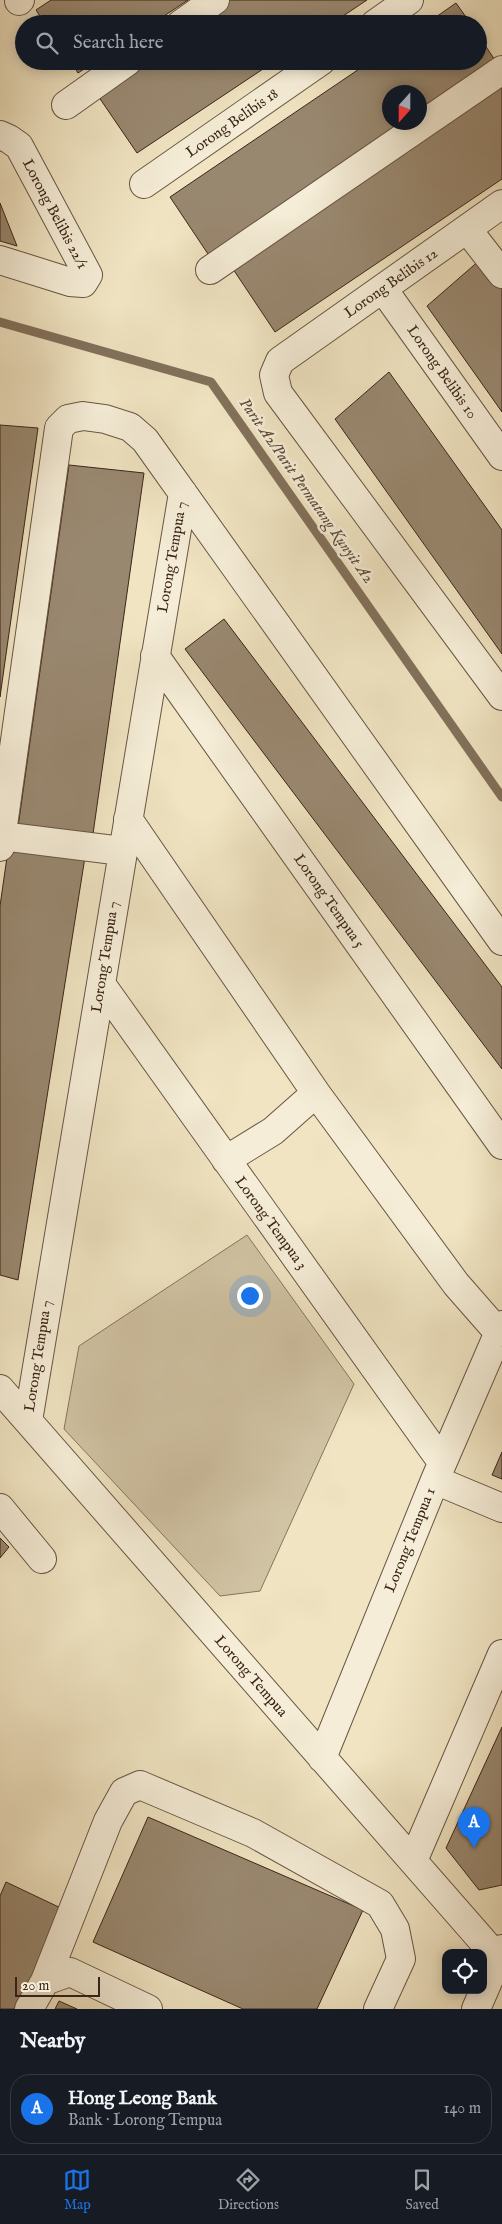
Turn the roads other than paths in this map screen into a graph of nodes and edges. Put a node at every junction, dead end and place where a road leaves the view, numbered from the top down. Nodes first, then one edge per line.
1 (215, 0) edge
2 (409, 0) edge
3 (194, 15) edge
4 (388, 15) edge
5 (115, 70) edge
6 (307, 70) edge
7 (502, 70) edge
8 (66, 105) dead end
9 (0, 135) edge
10 (144, 184) dead end
11 (502, 204) edge
12 (467, 229) junction
13 (0, 260) edge
14 (210, 270) dead end
15 (502, 274) edge
16 (382, 289) junction
17 (502, 456) edge
18 (183, 493) junction
19 (155, 656) junction
20 (502, 696) edge
21 (128, 819) junction
22 (0, 842) edge
23 (122, 851) junction
24 (502, 941) edge
25 (101, 984) junction
26 (316, 1093) junction
27 (502, 1145) edge
28 (226, 1160) junction
29 (500, 1329) edge
30 (0, 1389) edge
31 (28, 1421) junction
32 (438, 1471) junction
33 (0, 1508) edge
34 (502, 1508) edge
35 (42, 1559) dead end
36 (502, 1654) edge
37 (322, 1758) junction
38 (413, 1861) junction
39 (501, 1957) edge
40 (45, 1981) junction
41 (29, 2009) edge
42 (148, 2009) edge
43 (378, 2009) edge
44 (476, 2009) edge

1 - 3 street
2 - 4 street
5 - 8 street
6 - 10 street, Lorong Belibis 18
7 - 14 street
9 - 13 street, Lorong Belibis 22/1
11 - 12 street, Lorong Belibis 12
12 - 15 street
12 - 16 street, Lorong Belibis 12
16 - 17 street, Lorong Belibis 10
16 - 20 street, Lorong Belibis 12
18 - 19 street, Lorong Tempua 7
18 - 22 street
18 - 24 street
19 - 21 street, Lorong Tempua 7
19 - 27 street, Lorong Tempua 5
21 - 23 street, Lorong Tempua 7
21 - 26 street
22 - 23 street
23 - 25 street, Lorong Tempua 7
25 - 28 street, Lorong Tempua 3
25 - 31 street, Lorong Tempua 7
26 - 28 street
26 - 29 street
28 - 32 street, Lorong Tempua 3
29 - 32 street, Lorong Tempua 1
30 - 31 street, Lorong Tempua
31 - 37 street, Lorong Tempua
32 - 34 street
32 - 37 street, Lorong Tempua 1
33 - 35 street
36 - 38 street
37 - 38 street, Lorong Tempua
38 - 39 street, Lorong Tempua
39 - 44 street
40 - 41 street
40 - 42 street
40 - 43 street

